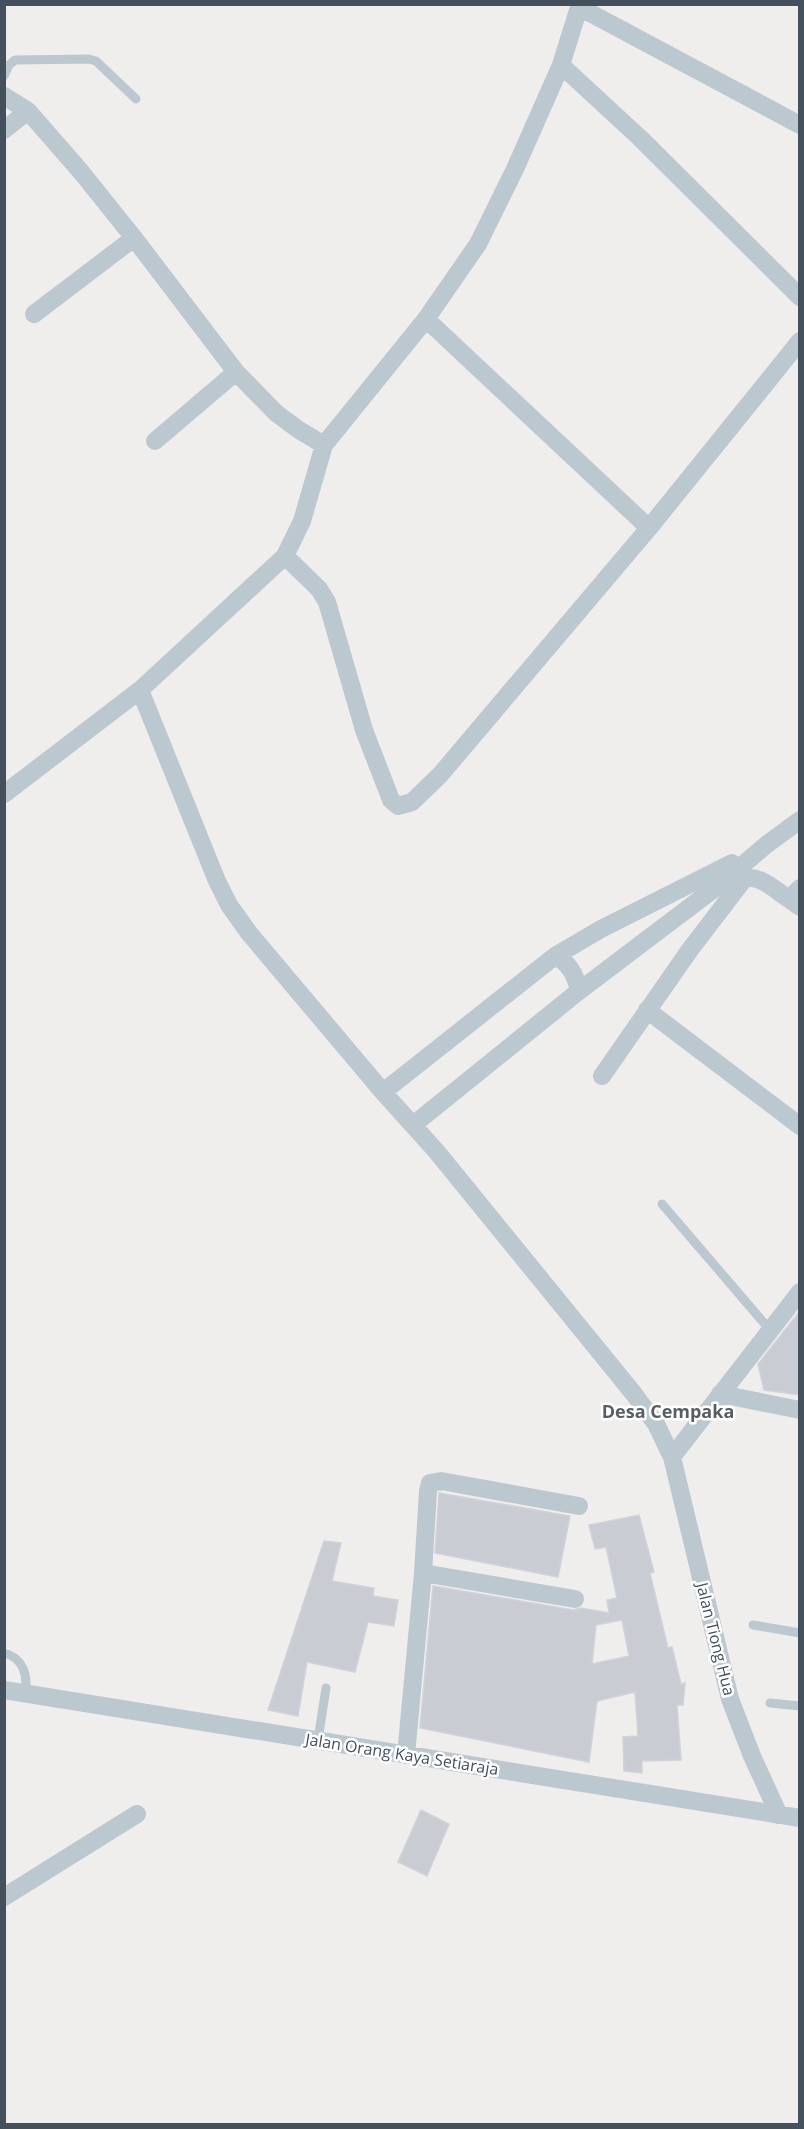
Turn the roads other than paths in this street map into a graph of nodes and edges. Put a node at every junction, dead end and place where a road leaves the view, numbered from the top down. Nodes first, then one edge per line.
1 (579, 6) edge
2 (561, 65) junction
3 (4, 76) edge
4 (4, 96) edge
5 (136, 99) dead end
6 (28, 111) junction
7 (800, 124) edge
8 (4, 130) edge
9 (134, 238) junction
10 (800, 297) edge
11 (34, 314) dead end
12 (426, 319) junction
13 (800, 341) edge
14 (236, 372) junction
15 (155, 441) dead end
16 (324, 445) junction
17 (649, 528) junction
18 (285, 556) junction
19 (140, 690) junction
20 (4, 794) edge
21 (800, 820) edge
22 (766, 845) junction
23 (796, 898) edge
24 (555, 956) junction
25 (579, 991) junction
26 (647, 1011) junction
27 (602, 1076) dead end
28 (383, 1092) junction
29 (413, 1125) junction
30 (800, 1126) edge
31 (662, 1204) dead end
32 (800, 1292) edge
33 (770, 1330) junction
34 (720, 1394) junction
35 (800, 1410) edge
36 (672, 1457) junction
37 (579, 1506) dead end
38 (423, 1573) junction
39 (575, 1599) dead end
40 (753, 1625) dead end
41 (800, 1633) edge
42 (4, 1653) edge
43 (326, 1688) dead end
44 (4, 1690) edge
45 (25, 1693) junction
46 (770, 1703) dead end
47 (800, 1706) edge
48 (318, 1740) junction
49 (406, 1755) junction
50 (137, 1814) dead end
51 (779, 1815) junction
52 (800, 1818) edge
53 (4, 1897) edge

1 - 2 street
1 - 7 street
2 - 10 street
2 - 12 street
3 - 5 lane
4 - 6 street
6 - 8 street
6 - 9 street
9 - 11 street
9 - 14 street
12 - 16 street
12 - 17 street
13 - 17 street
14 - 15 street
14 - 16 street
16 - 18 street
17 - 18 street
18 - 19 street
19 - 20 street
19 - 28 street, Jalan Tiong Hua
21 - 22 street
22 - 24 street
22 - 25 street
23 - 26 street
24 - 25 street
24 - 28 street
25 - 29 street
26 - 27 street
26 - 30 street
28 - 29 street, Jalan Tiong Hua
29 - 36 street, Jalan Tiong Hua
31 - 33 lane
32 - 33 street
33 - 34 street
34 - 35 street
34 - 36 street
36 - 51 street, Jalan Tiong Hua
37 - 38 street
38 - 39 street
38 - 49 street
40 - 41 lane
42 - 45 lane
43 - 48 lane
44 - 45 street, Jalan Orang Kaya Setiaraja
45 - 48 street, Jalan Orang Kaya Setiaraja
46 - 47 lane
48 - 49 street, Jalan Orang Kaya Setiaraja
49 - 51 street, Jalan Orang Kaya Setiaraja
50 - 53 street
51 - 52 street, Jalan Orang Kaya Setiaraja

